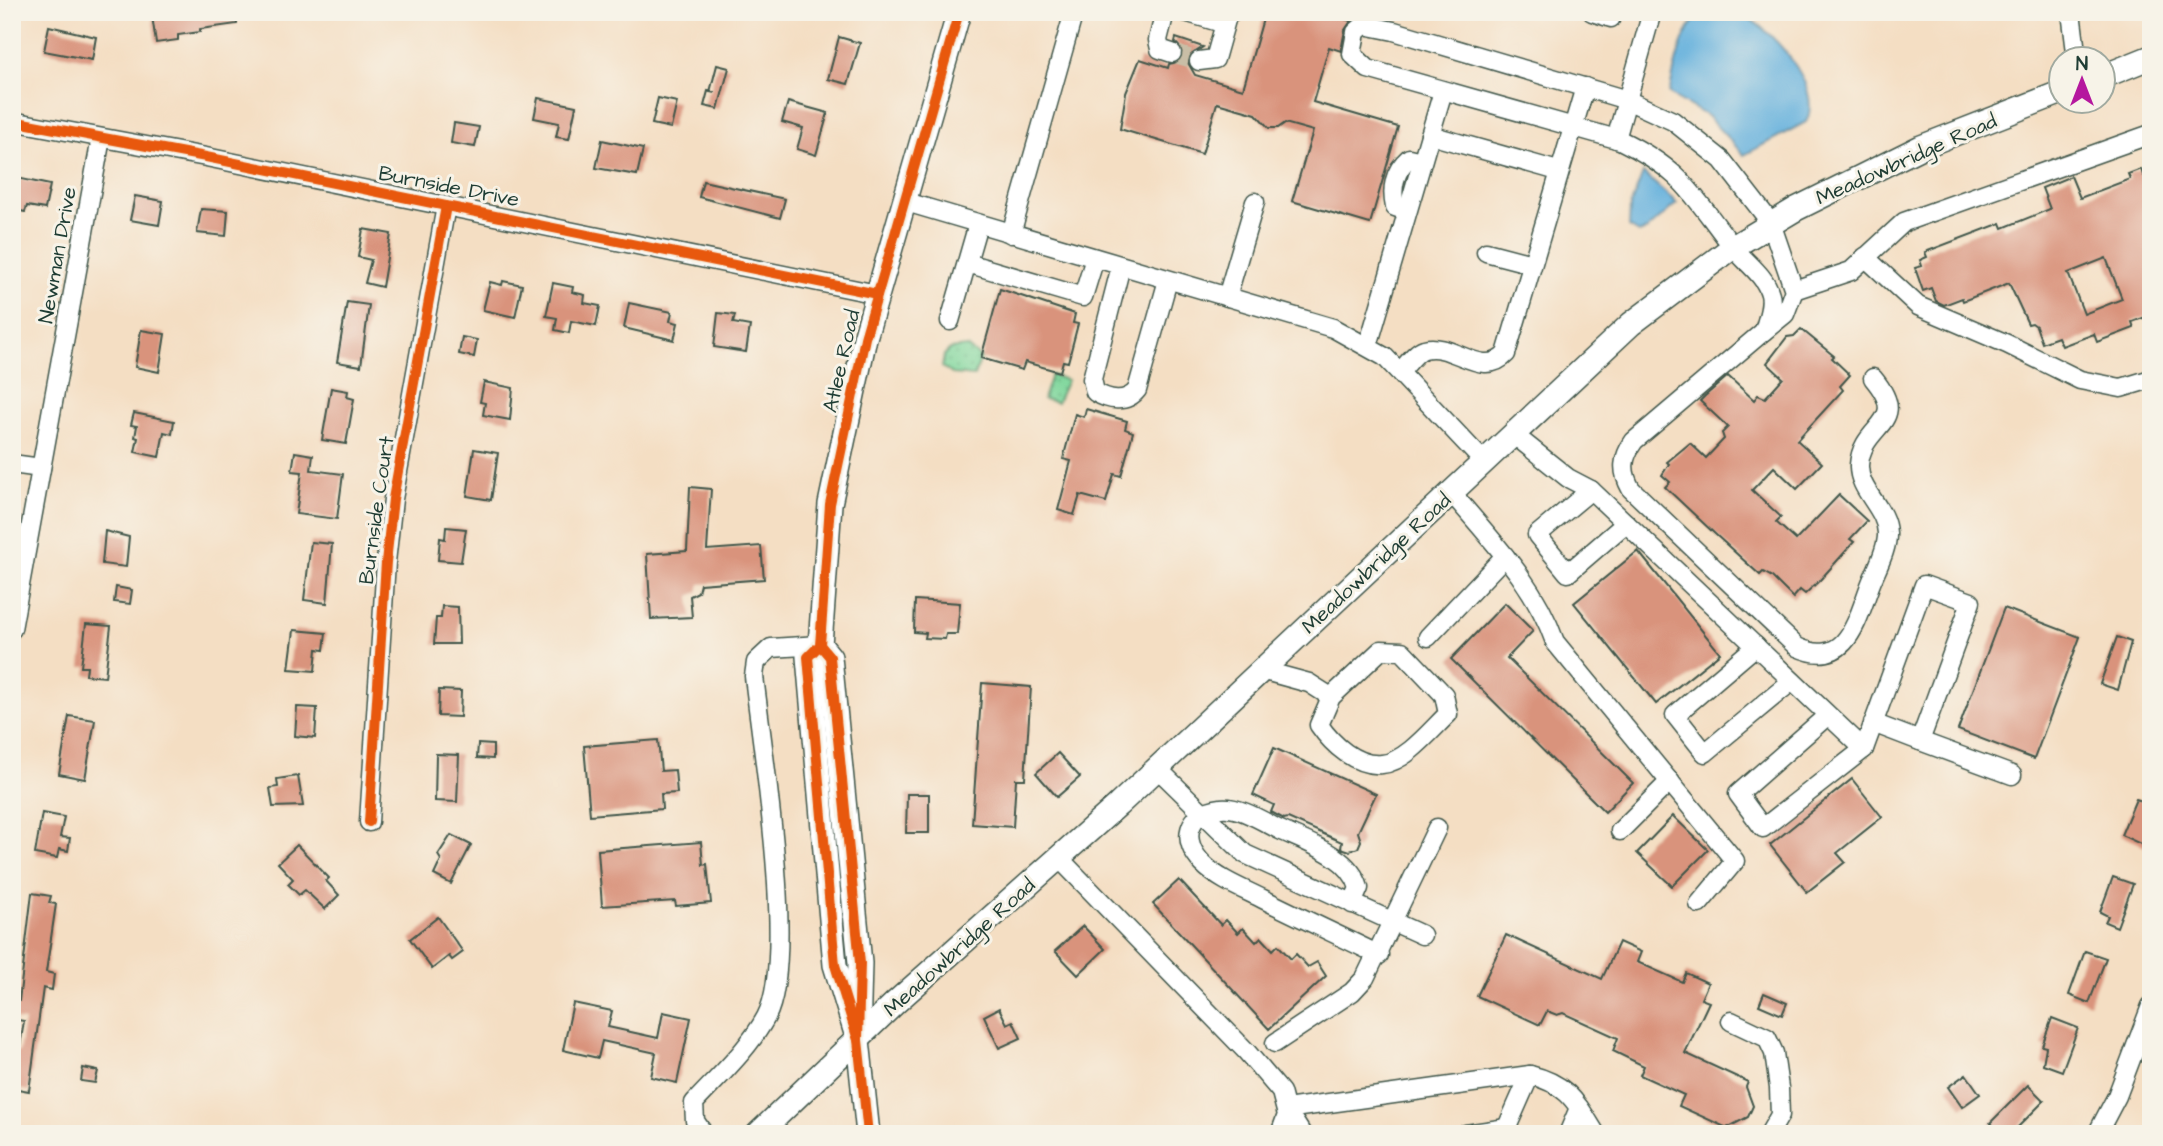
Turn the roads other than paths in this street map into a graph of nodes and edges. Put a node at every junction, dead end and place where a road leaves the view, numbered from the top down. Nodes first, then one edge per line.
1 (959, 12) edge
2 (1074, 12) edge
3 (1165, 12) edge
4 (1185, 12) edge
5 (1592, 12) edge
6 (1613, 12) edge
7 (1652, 12) edge
8 (2071, 12) edge
9 (1229, 16) edge
10 (2075, 46) edge
11 (1172, 53) dead end
12 (2151, 57) edge
13 (1199, 61) dead end
14 (2118, 70) edge
15 (1585, 88) junction
16 (1443, 90) junction
17 (2048, 97) edge
18 (1627, 100) junction
19 (12, 121) edge
20 (1575, 128) junction
21 (2151, 134) edge
22 (1430, 135) junction
23 (101, 138) junction
24 (1616, 139) junction
25 (1558, 172) junction
26 (903, 201) junction
27 (1255, 202) dead end
28 (446, 206) junction
29 (1771, 223) junction
30 (978, 224) junction
31 (1011, 234) junction
32 (1733, 247) junction
33 (1486, 252) dead end
34 (1866, 257) junction
35 (1095, 258) junction
36 (967, 264) junction
37 (1532, 264) junction
38 (1121, 266) junction
39 (1168, 280) junction
40 (1794, 290) junction
41 (877, 294) junction
42 (1227, 297) junction
43 (950, 321) dead end
44 (1764, 331) junction
45 (1368, 346) junction
46 (1400, 372) junction
47 (1872, 378) dead end
48 (2151, 379) edge
49 (1513, 434) junction
50 (1483, 461) junction
51 (12, 464) edge
52 (41, 468) junction
53 (1591, 490) junction
54 (1451, 492) junction
55 (1626, 523) junction
56 (1505, 556) junction
57 (12, 629) edge
58 (1428, 638) dead end
59 (820, 645) junction
60 (1756, 646) junction
61 (1261, 670) junction
62 (1792, 681) junction
63 (1331, 697) junction
64 (1828, 715) junction
65 (1873, 723) junction
66 (1920, 741) junction
67 (1864, 749) junction
68 (1157, 768) junction
69 (2012, 775) dead end
70 (1670, 781) junction
71 (1203, 814) junction
72 (369, 822) dead end
73 (1437, 828) dead end
74 (1620, 831) dead end
75 (1059, 858) junction
76 (1352, 904) junction
77 (1699, 904) dead end
78 (1394, 922) junction
79 (1422, 935) dead end
80 (1379, 955) junction
81 (2151, 1006) edge
82 (1731, 1021) dead end
83 (858, 1040) junction
84 (1275, 1043) dead end
85 (1530, 1075) junction
86 (1579, 1108) junction
87 (1286, 1109) junction
88 (1505, 1131) edge
89 (704, 1134) edge
90 (758, 1134) edge
91 (868, 1134) edge
92 (1280, 1134) edge
93 (1302, 1134) edge
94 (1466, 1134) edge
95 (1568, 1134) edge
96 (1596, 1134) edge
97 (1769, 1134) edge
98 (2097, 1134) edge

1 - 26 main road, Atlee Road
2 - 31 street
3 - 11 street
4 - 9 street
5 - 6 street
7 - 18 street
8 - 10 street
9 - 13 street
12 - 14 main road
15 - 16 street
15 - 18 street
15 - 20 street
16 - 20 street
16 - 22 street
17 - 29 main road, Meadowbridge Road
18 - 24 street
18 - 29 street
19 - 23 street, Burnside Drive
20 - 24 street
20 - 25 street
21 - 34 street
22 - 25 street
22 - 45 street
23 - 28 street, Burnside Drive
23 - 52 street, Newman Drive
24 - 32 street
25 - 37 street
26 - 30 street
26 - 41 main road, Atlee Road
27 - 42 street
28 - 41 street, Burnside Drive
28 - 72 street, Burnside Court
29 - 32 main road, Meadowbridge Road
29 - 40 street
30 - 31 street
30 - 36 street
31 - 35 street
32 - 44 street
32 - 49 main road, Meadowbridge Road
33 - 37 street
34 - 40 street
34 - 48 street
35 - 36 street
35 - 38 street
36 - 43 street
37 - 46 street
38 - 39 street
38 - 39 street
39 - 42 street
40 - 44 street
41 - 59 main road, Atlee Road
42 - 45 street
44 - 47 street
45 - 46 street
46 - 50 street
49 - 50 main road, Meadowbridge Road
49 - 53 street
50 - 54 main road, Meadowbridge Road
51 - 52 street
52 - 57 street, Newman Drive
53 - 55 street
53 - 55 street
54 - 56 street
54 - 61 main road, Meadowbridge Road
55 - 60 street
56 - 58 street
56 - 70 street
59 - 83 main road, Atlee Road
59 - 89 street
60 - 62 street
60 - 62 street
61 - 63 street
61 - 68 main road, Meadowbridge Road
62 - 64 street
63 - 63 street
64 - 67 street
64 - 67 street
65 - 66 street
65 - 66 street
65 - 67 street
66 - 69 street
68 - 71 street
68 - 75 main road, Meadowbridge Road
70 - 74 street
70 - 77 street
71 - 76 street
71 - 76 street
71 - 80 street
73 - 78 street
75 - 83 main road, Meadowbridge Road
75 - 87 street
76 - 78 street
78 - 79 street
78 - 80 street
80 - 84 street
81 - 98 street
82 - 97 street
83 - 90 main road, Meadowbridge Road
83 - 91 main road, Atlee Road
85 - 86 street
85 - 87 street
85 - 88 street
86 - 95 street
86 - 96 street
87 - 92 street
87 - 93 street
88 - 94 street

